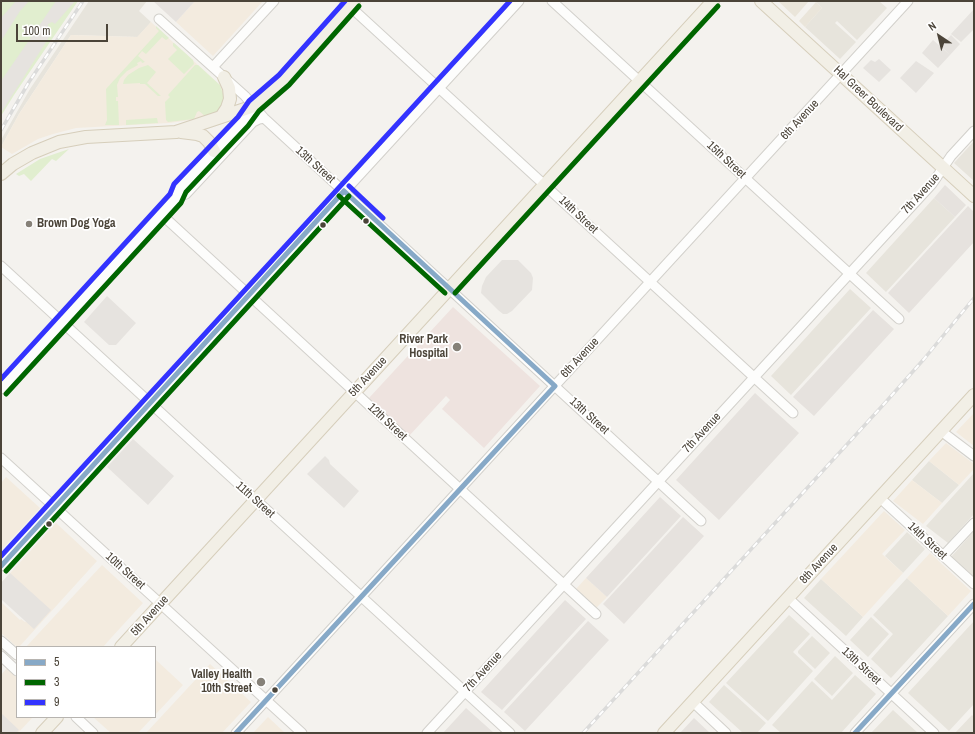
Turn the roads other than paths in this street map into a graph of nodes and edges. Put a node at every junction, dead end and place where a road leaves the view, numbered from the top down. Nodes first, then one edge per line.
1 (274, 1) edge
2 (519, 1) edge
3 (552, 1) edge
4 (713, 1) edge
5 (761, 1) edge
6 (908, 1) edge
7 (349, 3) edge
8 (159, 18) dead end
9 (213, 67) junction
10 (841, 74) junction
11 (224, 78) junction
12 (640, 81) junction
13 (439, 88) junction
14 (254, 106) junction
15 (221, 117) junction
16 (264, 118) junction
17 (974, 131) edge
18 (176, 132) junction
19 (214, 151) junction
20 (944, 168) junction
21 (1, 174) edge
22 (746, 178) junction
23 (545, 185) junction
24 (344, 191) junction
25 (974, 196) edge
26 (176, 198) junction
27 (161, 214) junction
28 (1, 266) edge
29 (849, 273) junction
30 (650, 282) junction
31 (450, 288) junction
32 (249, 295) junction
33 (899, 319) dead end
34 (62, 323) junction
35 (754, 377) junction
36 (555, 386) junction
37 (1, 389) edge
38 (354, 392) junction
39 (974, 395) edge
40 (150, 403) junction
41 (793, 413) dead end
42 (941, 431) junction
43 (974, 456) edge
44 (1, 458) edge
45 (659, 480) junction
46 (460, 489) junction
47 (880, 498) junction
48 (256, 500) junction
49 (55, 507) junction
50 (701, 521) dead end
51 (974, 523) edge
52 (943, 556) junction
53 (1, 566) edge
54 (564, 584) junction
55 (974, 584) edge
56 (361, 597) junction
57 (788, 598) junction
58 (161, 604) junction
59 (974, 604) edge
60 (596, 614) dead end
61 (1, 641) edge
62 (122, 646) edge
63 (16, 654) edge
64 (1, 656) edge
65 (16, 670) edge
66 (465, 692) junction
67 (891, 694) junction
68 (266, 700) junction
69 (693, 702) junction
70 (56, 718) edge
71 (77, 718) edge
72 (42, 733) edge
73 (93, 733) edge
74 (236, 733) edge
75 (302, 733) edge
76 (427, 733) edge
77 (510, 733) edge
78 (664, 733) edge
79 (726, 733) edge
80 (855, 733) edge
81 (934, 733) edge

1 - 9 street
2 - 13 street
3 - 12 street, 15th Street
4 - 12 main road, 5th Avenue
5 - 10 main road, Hal Greer Boulevard
6 - 10 street, 6th Avenue
7 - 13 street, 14th Street
7 - 14 main road
8 - 9 street, 13th Street
9 - 11 street, 13th Street
10 - 20 main road, Hal Greer Boulevard
10 - 22 street, 6th Avenue
11 - 14 street, 13th Street
11 - 15 main road
12 - 22 street, 15th Street
12 - 23 main road, 5th Avenue
13 - 23 street, 14th Street
13 - 24 street
14 - 15 main road
14 - 16 street, 13th Street
14 - 19 street
15 - 18 main road
16 - 24 street, 13th Street
16 - 26 street
17 - 20 street, 7th Avenue
18 - 19 main road
18 - 21 main road
19 - 26 street
20 - 25 main road, Hal Greer Boulevard
20 - 29 street, 7th Avenue
22 - 29 street, 15th Street
22 - 30 street, 6th Avenue
23 - 30 street, 14th Street
23 - 31 main road, 5th Avenue
24 - 31 street, 13th Street
24 - 32 street
26 - 27 street
27 - 32 street, 12th Street
27 - 34 street
28 - 34 street, 11th Street
29 - 33 street, 15th Street
29 - 35 street, 7th Avenue
30 - 35 street, 14th Street
30 - 36 street, 6th Avenue
31 - 36 street, 13th Street
31 - 38 main road, 5th Avenue
32 - 38 street, 12th Street
32 - 40 street
34 - 37 street
34 - 40 street, 11th Street
35 - 41 street, 14th Street
35 - 45 street, 7th Avenue
36 - 45 street, 13th Street
36 - 46 street, 6th Avenue
38 - 46 street, 12th Street
38 - 48 main road, 5th Avenue
39 - 42 main road, 8th Avenue
40 - 48 street, 11th Street
40 - 49 street
42 - 43 street
42 - 47 main road, 8th Avenue
44 - 49 street, 10th Street
45 - 50 street, 13th Street
45 - 54 street, 7th Avenue
46 - 54 street, 12th Street
46 - 56 street, 6th Avenue
47 - 52 street, 14th Street
47 - 57 main road, 8th Avenue
48 - 56 street, 11th Street
48 - 58 main road, 5th Avenue
49 - 53 street
49 - 58 street, 10th Street
51 - 52 street
52 - 55 street, 14th Street
54 - 60 street, 12th Street
54 - 66 street, 7th Avenue
56 - 66 street, 11th Street
56 - 68 street, 6th Avenue
57 - 67 street, 13th Street
57 - 69 main road, 8th Avenue
58 - 62 main road, 5th Avenue
58 - 68 street, 10th Street
59 - 67 street
61 - 63 street
64 - 65 street
66 - 76 street, 7th Avenue
66 - 77 street, 11th Street
67 - 80 street
67 - 81 street, 13th Street
68 - 74 street, 6th Avenue
68 - 75 street, 10th Street
69 - 78 main road, 8th Avenue
69 - 79 street
70 - 72 main road
71 - 73 street

